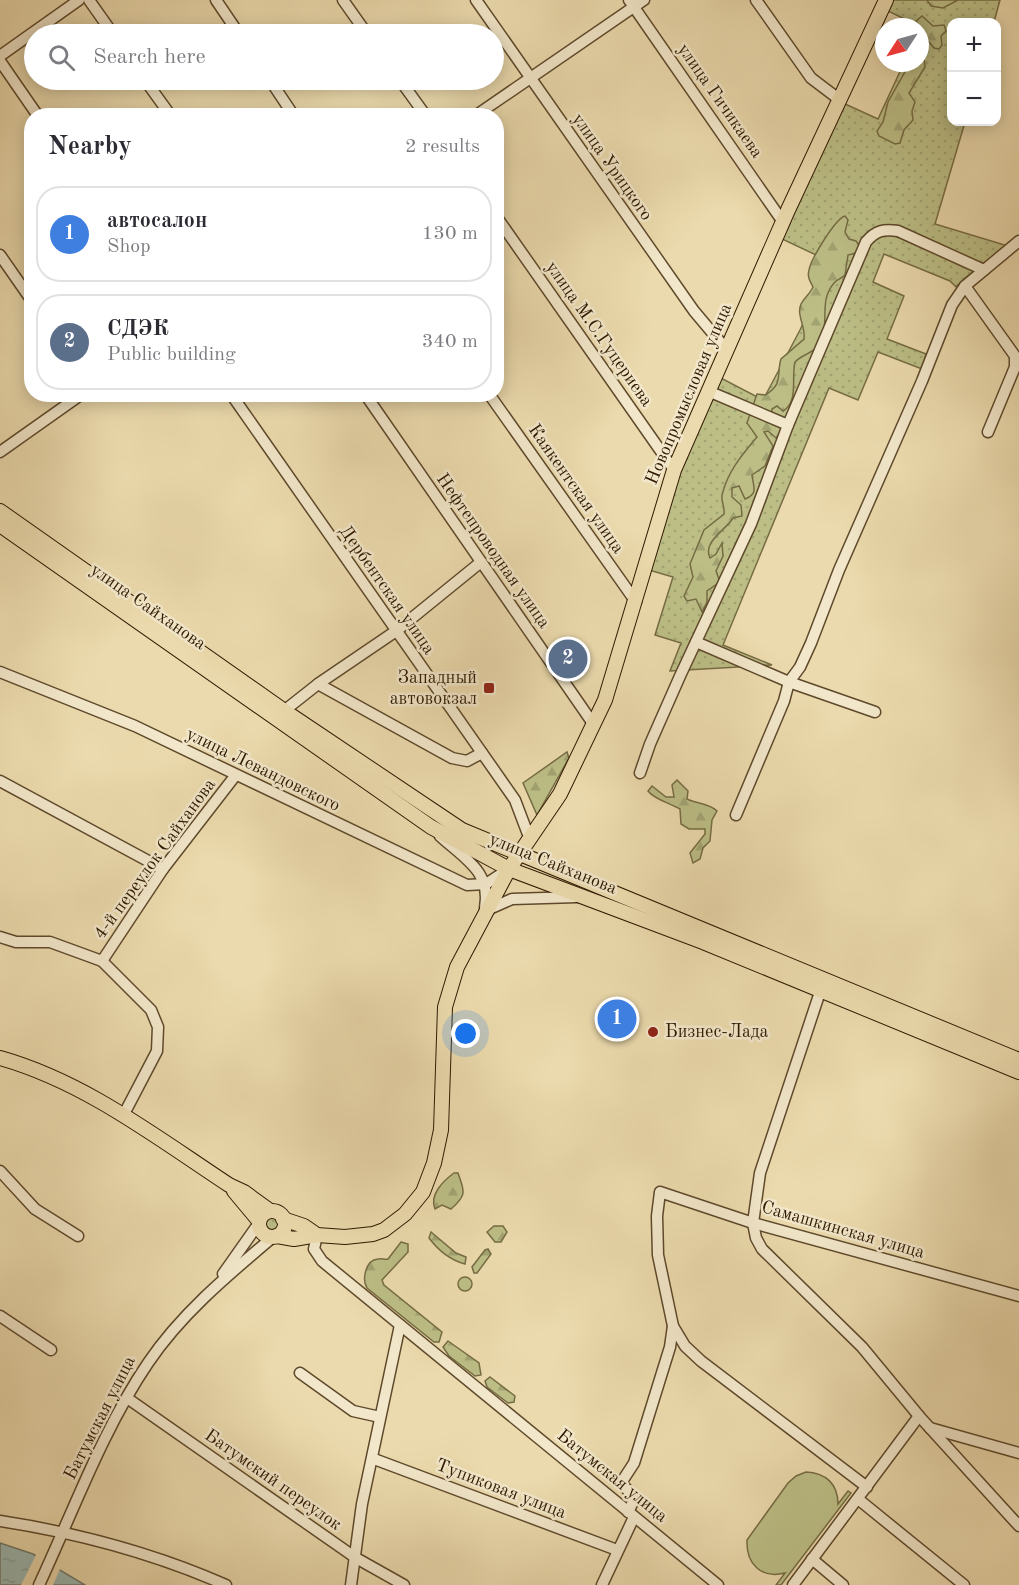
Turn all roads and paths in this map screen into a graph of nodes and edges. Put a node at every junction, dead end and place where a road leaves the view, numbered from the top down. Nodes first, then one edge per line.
1 (79, 0) edge
2 (89, 0) edge
3 (216, 0) edge
4 (342, 0) edge
5 (476, 0) edge
6 (644, 0) edge
7 (756, 0) edge
8 (883, 1) edge
9 (631, 3) edge
10 (45, 24) edge
11 (106, 24) edge
12 (232, 24) edge
13 (360, 24) edge
14 (492, 24) edge
15 (24, 39) edge
16 (504, 41) edge
17 (0, 56) edge
18 (0, 61) edge
19 (529, 78) junction
20 (152, 90) edge
21 (277, 90) edge
22 (407, 90) edge
23 (840, 100) junction
24 (32, 108) edge
25 (165, 108) edge
26 (289, 108) edge
27 (420, 108) edge
28 (486, 108) edge
29 (783, 222) junction
30 (504, 227) edge
31 (1019, 241) edge
32 (0, 255) edge
33 (984, 270) junction
34 (965, 286) junction
35 (24, 290) edge
36 (726, 349) junction
37 (1017, 369) edge
38 (708, 392) junction
39 (70, 402) edge
40 (237, 402) edge
41 (371, 402) edge
42 (495, 402) edge
43 (788, 425) junction
44 (988, 432) dead end
45 (2, 447) edge
46 (674, 470) junction
47 (0, 511) edge
48 (2, 531) edge
49 (481, 562) junction
50 (636, 602) junction
51 (396, 631) junction
52 (696, 642) junction
53 (0, 672) edge
54 (789, 682) junction
55 (318, 684) junction
56 (875, 712) dead end
57 (280, 714) junction
58 (594, 725) junction
59 (482, 753) junction
60 (640, 773) dead end
61 (235, 776) junction
62 (0, 781) edge
63 (736, 815) dead end
64 (431, 827) junction
65 (529, 837) junction
66 (518, 855) junction
67 (163, 869) junction
68 (509, 869) junction
69 (486, 884) junction
70 (584, 897) junction
71 (484, 911) junction
72 (0, 937) edge
73 (102, 961) junction
74 (822, 985) junction
75 (0, 1058) edge
76 (1019, 1060) edge
77 (1019, 1072) edge
78 (123, 1116) junction
79 (0, 1171) edge
80 (263, 1219) junction
81 (283, 1219) junction
82 (753, 1223) junction
83 (316, 1235) junction
84 (78, 1236) dead end
85 (275, 1236) junction
86 (212, 1289) junction
87 (1019, 1296) edge
88 (0, 1316) edge
89 (400, 1324) junction
90 (673, 1326) junction
91 (51, 1350) dead end
92 (300, 1373) dead end
93 (127, 1398) junction
94 (919, 1416) junction
95 (380, 1417) junction
96 (930, 1428) junction
97 (1019, 1453) edge
98 (374, 1459) junction
99 (867, 1487) junction
100 (858, 1499) junction
101 (631, 1515) junction
102 (0, 1521) edge
103 (1019, 1526) edge
104 (64, 1531) junction
105 (617, 1550) junction
106 (356, 1558) junction
107 (812, 1559) junction
108 (221, 1584) edge
109 (39, 1585) edge
110 (351, 1585) edge
111 (404, 1585) edge
112 (602, 1585) edge
113 (718, 1585) edge
114 (793, 1585) edge
115 (843, 1585) edge
116 (964, 1585) edge

1 - 10 street
2 - 11 street
3 - 12 street
4 - 13 street
5 - 14 street, улица Урицкого
6 - 9 street
7 - 23 street
8 - 23 main road, Новопромысловая улица
9 - 19 street
9 - 29 street, улица Гичикаева
15 - 17 street
16 - 19 street, улица Урицкого
18 - 24 street
19 - 28 street
19 - 36 street, улица Урицкого
20 - 25 street
21 - 26 street
22 - 27 street
23 - 29 main road, Новопромысловая улица
29 - 36 main road, Новопромысловая улица
30 - 46 street, улица М.С.Гуцериева
31 - 33 street
32 - 35 street
33 - 34 street
33 - 43 street
34 - 37 street
34 - 54 street
36 - 38 main road, Новопромысловая улица
37 - 44 street
38 - 43 street
38 - 46 main road, Новопромысловая улица
39 - 45 street
40 - 51 street, Дербентская улица
41 - 49 street, Нефтепроводная улица
42 - 50 street, Каякентская улица
43 - 52 street
46 - 50 main road, Новопромысловая улица
47 - 57 main road, улица Сайханова
48 - 57 main road, улица Сайханова
49 - 51 street
49 - 58 street, Нефтепроводная улица
50 - 58 main road, Новопромысловая улица
51 - 55 street
51 - 59 street, Дербентская улица
52 - 54 street
52 - 60 street
53 - 61 street, улица Левандовского
54 - 56 street
54 - 63 street
55 - 57 street
55 - 59 street
57 - 64 main road, улица Сайханова
57 - 66 main road, улица Сайханова
58 - 65 main road, Новопромысловая улица
59 - 65 street, Дербентская улица
61 - 67 street, 4-й переулок Сайханова
61 - 69 street, улица Левандовского
62 - 67 street
64 - 68 main road, улица Сайханова
64 - 69 street
65 - 66 main road, Новопромысловая улица
66 - 68 main road, Новопромысловая улица
66 - 74 main road, улица Сайханова
67 - 73 street, 4-й переулок Сайханова
68 - 69 street
68 - 70 main road, улица Сайханова
68 - 71 main road, Новопромысловая улица
69 - 71 street
70 - 71 street
70 - 74 main road, улица Сайханова
71 - 83 main road, Новопромысловая улица
72 - 73 street
73 - 78 street
74 - 76 main road
74 - 77 main road, улица Сайханова
74 - 82 street
75 - 78 main road
78 - 80 main road
79 - 84 street
80 - 81 main road
80 - 85 main road
80 - 86 street
81 - 83 main road
81 - 85 main road
82 - 87 street, Самашкинская улица
82 - 90 street, Самашкинская улица
82 - 94 street
83 - 85 main road
83 - 89 street, Батумская улица
85 - 86 street, Батумская улица
86 - 93 street, Батумская улица
88 - 91 street
89 - 95 street
89 - 101 street, Батумская улица
90 - 99 street
90 - 101 street
92 - 95 street
93 - 104 street, Батумская улица
93 - 106 street, Батумский переулок
94 - 96 street
94 - 99 street
95 - 98 street
96 - 97 street
96 - 103 street
98 - 105 street, Тупиковая улица
98 - 106 street
99 - 100 street
100 - 107 street
100 - 116 street
101 - 105 street
101 - 113 street, Батумская улица
102 - 104 street
104 - 108 street
104 - 109 street, Батумская улица
105 - 112 street
106 - 110 street
106 - 111 street, Батумский переулок
107 - 114 street
107 - 115 street

